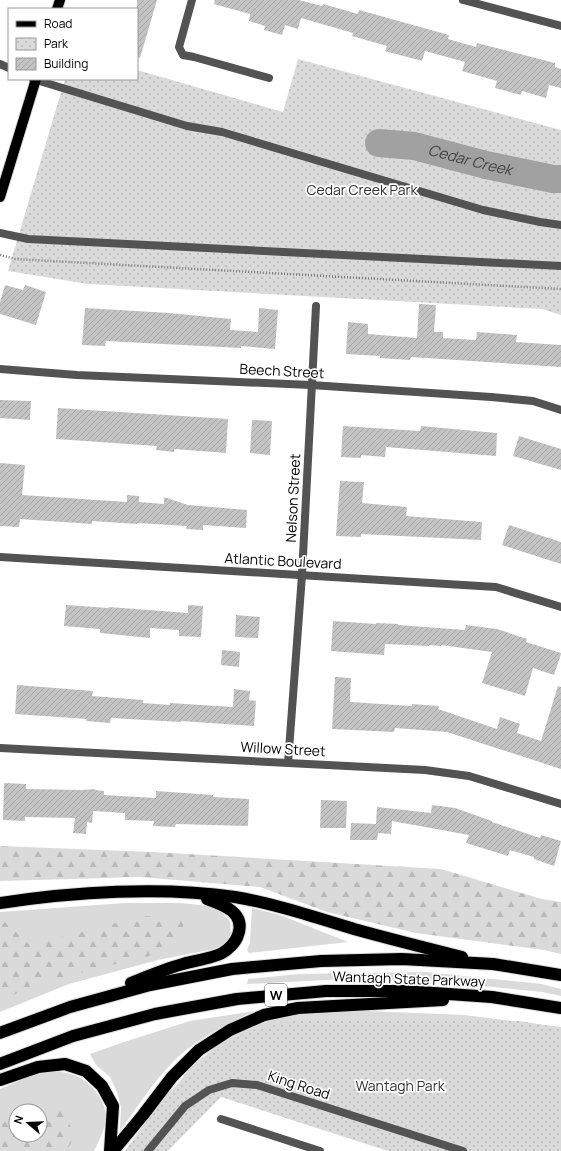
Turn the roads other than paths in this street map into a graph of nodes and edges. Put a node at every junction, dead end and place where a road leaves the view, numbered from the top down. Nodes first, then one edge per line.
1 (192, 0) edge
2 (463, 0) edge
3 (561, 26) edge
4 (269, 78) dead end
5 (35, 80) edge
6 (38, 80) edge
7 (0, 197) edge
8 (561, 225) edge
9 (0, 233) edge
10 (561, 266) edge
11 (316, 306) dead end
12 (0, 368) edge
13 (311, 385) junction
14 (561, 410) edge
15 (0, 557) edge
16 (302, 575) junction
17 (561, 607) edge
18 (0, 748) edge
19 (288, 762) junction
20 (561, 804) edge
21 (191, 893) junction
22 (0, 896) edge
23 (37, 897) junction
24 (0, 903) edge
25 (493, 964) junction
26 (561, 975) edge
27 (492, 997) junction
28 (561, 1008) edge
29 (22, 1025) junction
30 (0, 1033) edge
31 (0, 1064) edge
32 (0, 1080) edge
33 (221, 1119) dead end
34 (111, 1151) edge
35 (148, 1151) edge
36 (320, 1151) edge
37 (463, 1151) edge

1 - 4 street
2 - 3 street
5 - 7 main road
6 - 8 street
9 - 10 street
11 - 13 street, Nelson Street
12 - 13 street, Beech Street
13 - 14 street, Beech Street
13 - 16 street, Nelson Street
15 - 16 street, Atlantic Boulevard
16 - 17 street, Atlantic Boulevard
16 - 19 street, Nelson Street
18 - 19 street, Willow Street
19 - 20 street, Willow Street
21 - 23 highway
21 - 25 highway
21 - 29 highway
22 - 23 highway
23 - 24 highway
25 - 26 highway, Wantagh State Parkway / W
25 - 29 highway, Wantagh State Parkway / W
27 - 28 highway, Wantagh State Parkway / W
27 - 31 highway, Wantagh State Parkway / W
27 - 34 highway
29 - 30 highway, Wantagh State Parkway / W
32 - 34 highway
33 - 36 street
35 - 37 street, King Road

